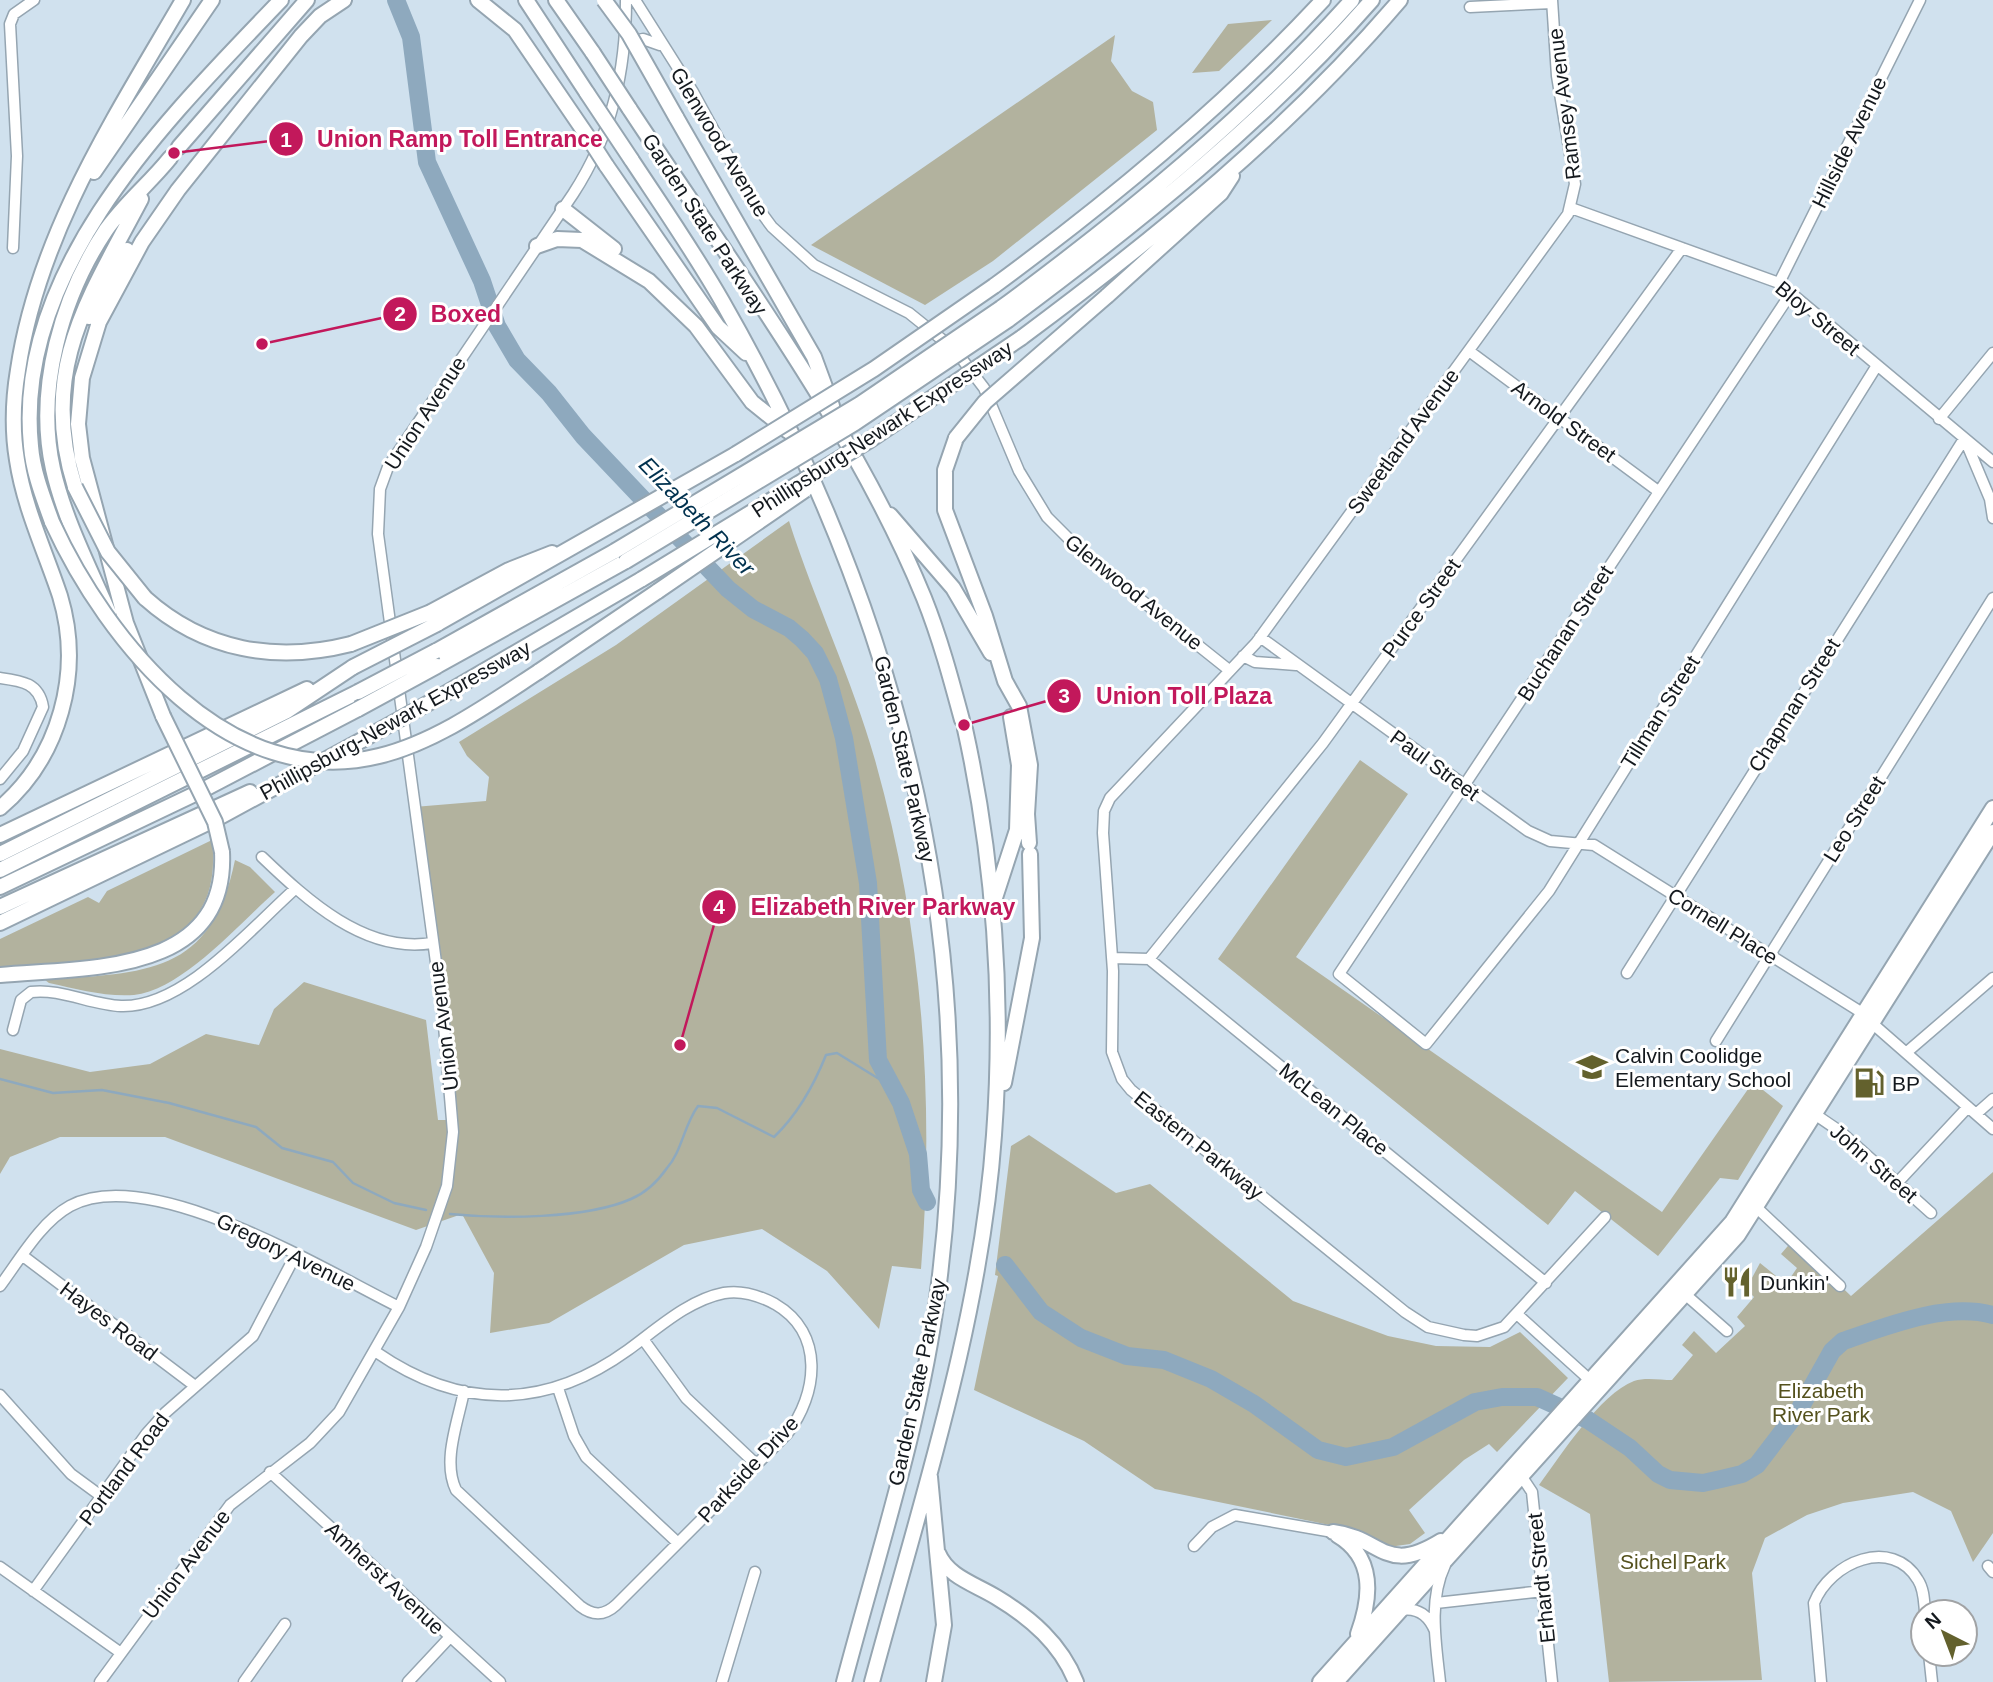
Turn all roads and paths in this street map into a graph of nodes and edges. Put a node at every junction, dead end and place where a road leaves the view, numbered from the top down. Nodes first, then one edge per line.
1 (34, 0) edge
2 (183, 0) edge
3 (212, 0) edge
4 (281, 0) edge
5 (307, 0) edge
6 (478, 0) edge
7 (526, 0) edge
8 (556, 0) edge
9 (565, 0) edge
10 (604, 0) edge
11 (626, 0) edge
12 (635, 0) edge
13 (1323, 0) edge
14 (1352, 0) edge
15 (1372, 0) edge
16 (1401, 0) edge
17 (1920, 0) edge
18 (1552, 2) edge
19 (340, 3) edge
20 (1469, 7) dead end
21 (5, 43) edge
22 (625, 44) junction
23 (663, 48) junction
24 (593, 53) junction
25 (1242, 160) junction
26 (147, 187) junction
27 (177, 190) junction
28 (1570, 208) junction
29 (563, 209) junction
30 (537, 246) junction
31 (13, 248) dead end
32 (1682, 248) junction
33 (46, 263) junction
34 (649, 281) junction
35 (1779, 283) junction
36 (1791, 293) junction
37 (1004, 314) junction
38 (1469, 351) junction
39 (1993, 353) edge
40 (755, 361) junction
41 (1876, 367) junction
42 (64, 398) junction
43 (1560, 419) junction
44 (1939, 419) junction
45 (792, 435) junction
46 (1964, 439) junction
47 (845, 440) junction
48 (870, 440) junction
49 (1993, 462) edge
50 (1658, 491) junction
51 (1992, 495) edge
52 (877, 499) junction
53 (1993, 518) edge
54 (1993, 598) edge
55 (434, 618) junction
56 (1260, 637) junction
57 (1243, 656) junction
58 (353, 667) junction
59 (1300, 667) junction
60 (1230, 670) junction
61 (1003, 675) junction
62 (0, 678) edge
63 (1351, 704) junction
64 (163, 716) junction
65 (310, 769) junction
66 (0, 779) edge
67 (1463, 786) junction
68 (0, 808) edge
69 (1993, 808) edge
70 (1993, 832) edge
71 (0, 835) edge
72 (1580, 842) junction
73 (0, 854) edge
74 (262, 857) dead end
75 (0, 870) edge
76 (0, 887) edge
77 (295, 889) junction
78 (1674, 896) junction
79 (0, 907) edge
80 (990, 912) junction
81 (0, 923) edge
82 (432, 943) junction
83 (1770, 954) junction
84 (1113, 958) junction
85 (1149, 958) junction
86 (1627, 972) dead end
87 (0, 975) edge
88 (1993, 978) edge
89 (1869, 1019) junction
90 (13, 1030) dead end
91 (1716, 1041) dead end
92 (1426, 1044) joint
93 (1907, 1052) junction
94 (1993, 1099) edge
95 (1972, 1110) junction
96 (1816, 1115) junction
97 (1993, 1129) edge
98 (994, 1136) junction
99 (1898, 1183) junction
100 (1757, 1208) junction
101 (1931, 1213) dead end
102 (1605, 1217) dead end
103 (23, 1256) junction
104 (295, 1256) junction
105 (1546, 1283) junction
106 (0, 1286) edge
107 (1840, 1286) dead end
108 (1686, 1295) junction
109 (399, 1307) junction
110 (1518, 1315) junction
111 (1727, 1331) dead end
112 (643, 1339) junction
113 (376, 1352) junction
114 (1591, 1381) junction
115 (195, 1387) junction
116 (558, 1388) junction
117 (464, 1391) junction
118 (0, 1395) edge
119 (1587, 1395) junction
120 (1555, 1430) junction
121 (756, 1464) junction
122 (929, 1469) junction
123 (270, 1472) junction
124 (1522, 1477) junction
125 (102, 1496) junction
126 (1333, 1532) junction
127 (1454, 1533) junction
128 (934, 1538) junction
129 (678, 1543) junction
130 (1194, 1546) dead end
131 (1452, 1553) junction
132 (0, 1567) edge
133 (755, 1572) dead end
134 (33, 1591) junction
135 (1543, 1591) junction
136 (1922, 1598) edge
137 (1436, 1604) junction
138 (1401, 1610) junction
139 (285, 1624) dead end
140 (1435, 1631) junction
141 (450, 1637) junction
142 (1356, 1642) junction
143 (121, 1653) junction
144 (100, 1682) edge
145 (244, 1682) edge
146 (408, 1682) edge
147 (500, 1682) edge
148 (722, 1682) edge
149 (844, 1682) edge
150 (872, 1682) edge
151 (934, 1682) edge
152 (1076, 1682) edge
153 (1320, 1682) edge
154 (1336, 1682) edge
155 (1440, 1682) edge
156 (1552, 1682) edge
157 (1821, 1682) edge

1 - 21 street
2 - 33 highway
3 - 33 highway
4 - 48 highway, bridge
5 - 26 highway
6 - 40 highway, bridge
7 - 40 highway, Garden State Parkway, bridge
8 - 24 highway, Garden State Parkway
9 - 24 highway
10 - 47 highway, bridge
11 - 22 street, Union Avenue
12 - 23 street, Glenwood Avenue
13 - 55 highway, bridge
14 - 37 highway, Phillipsburg-Newark Expressway
15 - 37 highway, Phillipsburg-Newark Expressway
16 - 25 highway, Phillipsburg-Newark Expressway
17 - 35 street, Hillside Avenue
18 - 20 street
18 - 28 street, Ramsey Avenue
19 - 27 highway
21 - 31 street
22 - 23 street
22 - 29 street, Union Avenue
23 - 60 street, Glenwood Avenue
24 - 47 highway, Garden State Parkway, bridge
25 - 48 highway, Phillipsburg-Newark Expressway, bridge
25 - 61 highway, bridge
26 - 42 highway
26 - 64 highway
27 - 42 highway
27 - 64 highway
28 - 32 street, Bloy Street
28 - 38 street, Sweetland Avenue
29 - 30 street, Union Avenue
29 - 34 highway
30 - 34 highway
30 - 82 street, Union Avenue
32 - 35 street, Bloy Street
32 - 43 street, Purce Street
33 - 68 highway
34 - 45 highway
35 - 36 street, Bloy Street
36 - 41 street, Bloy Street
36 - 50 street, Buchanan Street
37 - 75 highway, Phillipsburg-Newark Expressway, bridge
37 - 76 highway, Phillipsburg-Newark Expressway, bridge
38 - 43 street, Arnold Street
38 - 56 street, Sweetland Avenue
39 - 44 street
40 - 45 highway, Garden State Parkway
41 - 44 street, Bloy Street
41 - 72 street, Tillman Street
42 - 55 highway, bridge
43 - 50 street, Arnold Street
43 - 63 street, Purce Street
44 - 46 street, Bloy Street
45 - 149 highway, Garden State Parkway
46 - 49 street, Bloy Street
46 - 51 street, Bloy Street
46 - 78 street, Chapman Street
47 - 52 highway, Garden State Parkway
48 - 65 highway, Phillipsburg-Newark Expressway, bridge
50 - 67 street, Buchanan Street
51 - 53 street, Bloy Street
52 - 61 highway
52 - 80 highway, Garden State Parkway
54 - 83 street, Leo Street
55 - 58 highway, bridge
56 - 57 street, Sweetland Avenue
56 - 59 street, Paul Street
57 - 59 street, Paul Street
57 - 60 street, Sweetland Avenue
58 - 71 highway
58 - 73 highway
59 - 63 street, Paul Street
60 - 84 street, Eastern Parkway
61 - 80 highway
61 - 98 highway
62 - 66 street
63 - 67 street, Paul Street
63 - 85 street, Purce Street
64 - 87 highway, bridge
65 - 79 highway
65 - 81 highway, Phillipsburg-Newark Expressway
67 - 72 street, Paul Street
67 - 92 street, Buchanan Street
69 - 89 highway
70 - 89 highway
72 - 78 street, Cornell Place
72 - 92 street, Tillman Street
74 - 77 street
77 - 82 street
77 - 90 street
78 - 83 street, Cornell Place
78 - 86 street, Chapman Street
80 - 98 highway, Garden State Parkway
82 - 109 street, Union Avenue
83 - 89 street, Cornell Place
83 - 91 street, Leo Street
84 - 85 street
84 - 110 street, Eastern Parkway
85 - 105 street, McLean Place
88 - 93 street
89 - 93 street, Cornell Place
89 - 96 highway
89 - 114 highway
93 - 95 street, Cornell Place
94 - 95 street
95 - 97 street, Cornell Place
95 - 99 street
96 - 99 street, John Street
96 - 100 highway
98 - 122 highway, Garden State Parkway
99 - 101 street, John Street
100 - 107 street
100 - 108 highway
102 - 105 street, Eastern Parkway
103 - 104 street, Gregory Avenue
103 - 106 street, Gregory Avenue
103 - 115 street, Hayes Road
104 - 109 street, Gregory Avenue
104 - 115 street, Portland Road
105 - 110 street, Eastern Parkway
108 - 111 street
108 - 119 highway
109 - 113 street, Union Avenue
110 - 114 street
112 - 116 street, Parkside Drive
112 - 121 street
112 - 121 street, Parkside Drive
113 - 117 street, Parkside Drive
113 - 123 street, Union Avenue
114 - 119 highway
115 - 125 street, Portland Road
116 - 117 street, Parkside Drive
116 - 129 street
117 - 129 street, Parkside Drive
118 - 125 street
119 - 120 highway
120 - 124 highway
120 - 127 highway
121 - 129 street, Parkside Drive
122 - 128 highway
122 - 150 highway, Garden State Parkway
123 - 141 street, Amherst Avenue
123 - 143 street, Union Avenue
124 - 131 highway
124 - 135 street, Erhardt Street
125 - 134 street, Portland Road
126 - 127 highway
126 - 130 street
126 - 142 highway
127 - 142 highway
128 - 151 highway
128 - 152 highway
131 - 137 street
131 - 138 highway
132 - 134 street
133 - 148 street
134 - 143 street
135 - 137 street
135 - 156 street, Erhardt Street
136 - 157 street
137 - 140 street
138 - 140 street
138 - 154 highway
139 - 145 street
140 - 155 street
141 - 146 street
141 - 147 street, Amherst Avenue
142 - 153 highway
143 - 144 street, Union Avenue

